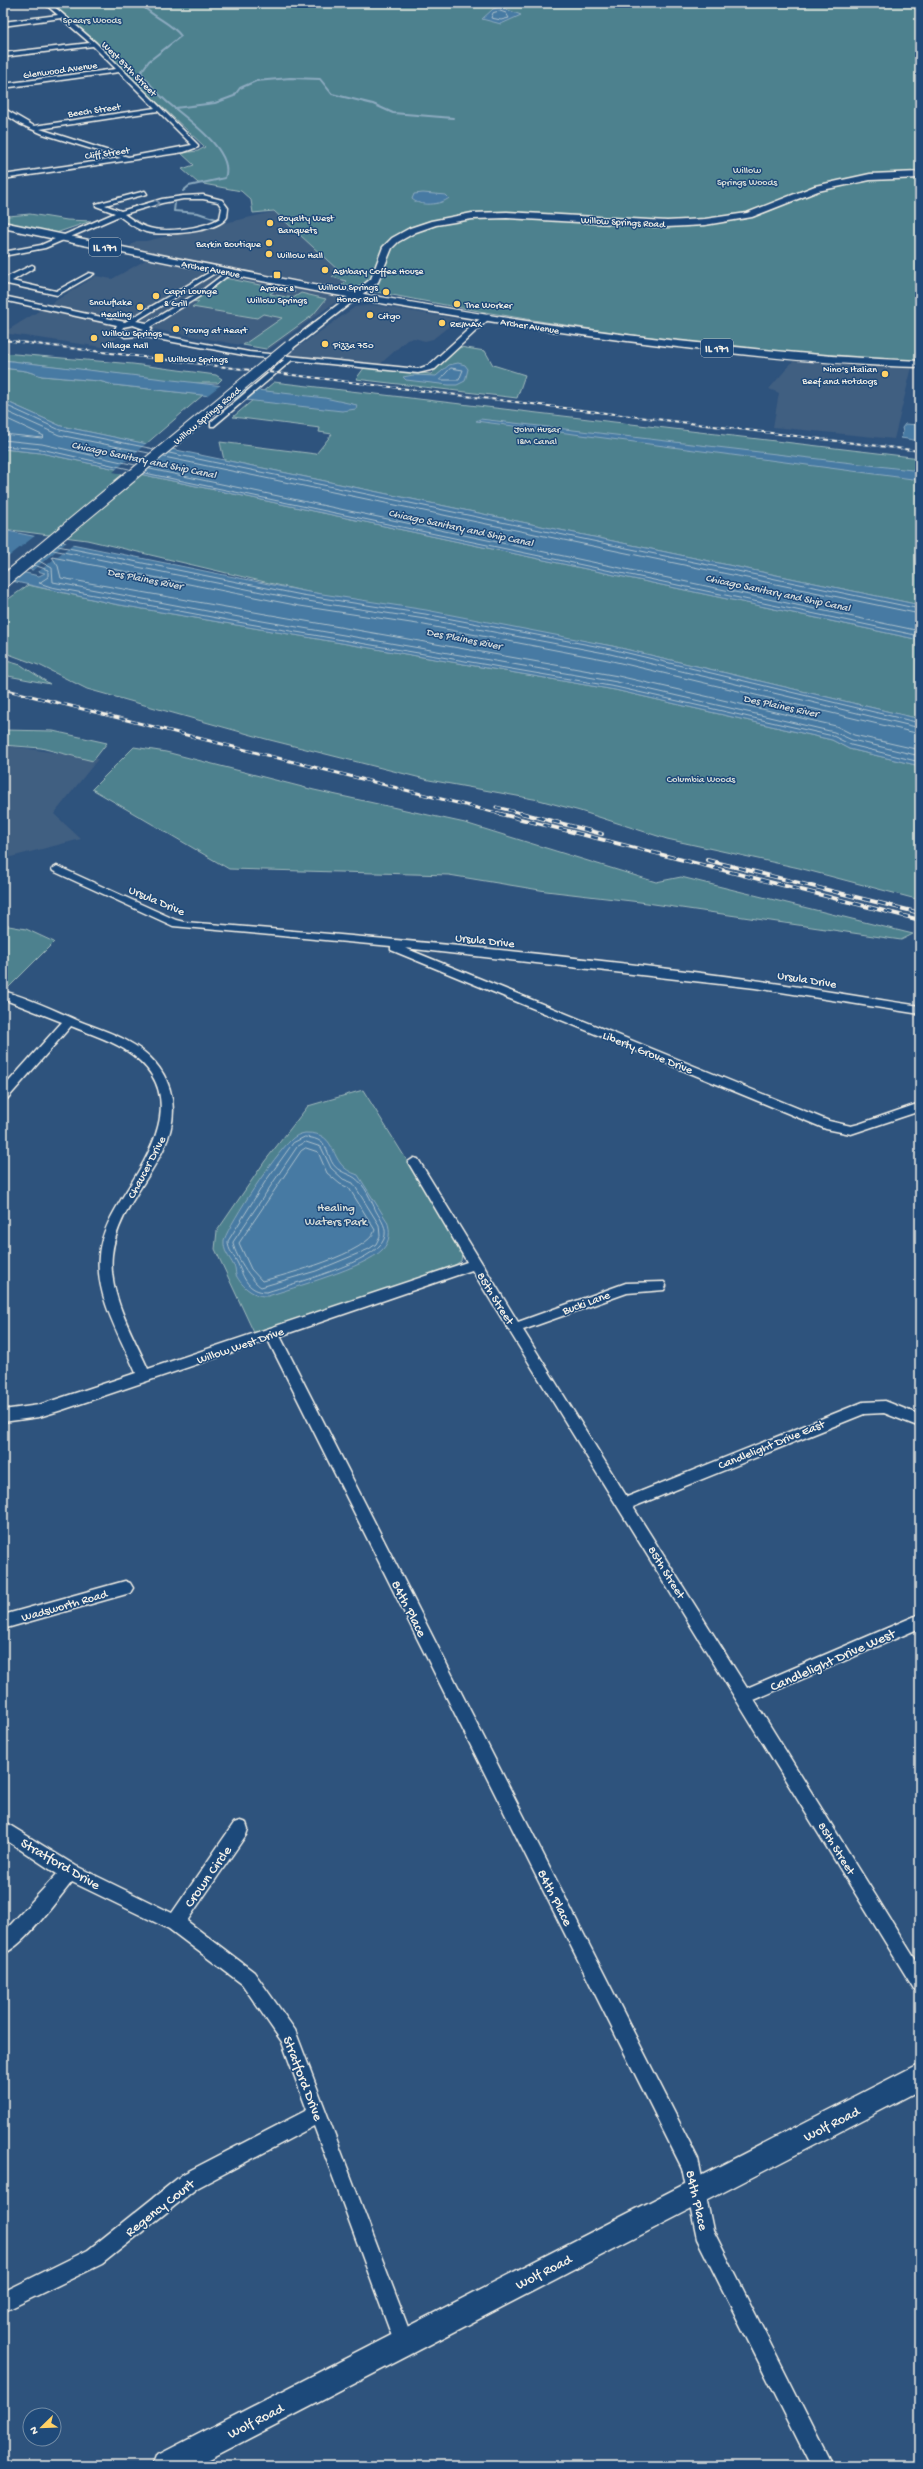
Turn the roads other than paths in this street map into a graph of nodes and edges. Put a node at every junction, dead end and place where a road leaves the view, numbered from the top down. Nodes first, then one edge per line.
1 (47, 3) edge
2 (62, 16) junction
3 (3, 24) edge
4 (94, 44) junction
5 (3, 55) edge
6 (120, 70) junction
7 (3, 86) edge
8 (159, 109) junction
9 (3, 110) edge
10 (33, 128) junction
11 (195, 148) joint
12 (129, 159) junction
13 (3, 168) edge
14 (22, 174) junction
15 (920, 174) edge
16 (3, 177) edge
17 (145, 193) dead end
18 (119, 212) junction
19 (3, 225) edge
20 (64, 238) junction
21 (3, 254) edge
22 (32, 267) dead end
23 (217, 270) junction
24 (229, 272) junction
25 (91, 274) dead end
26 (4, 282) edge
27 (190, 284) junction
28 (296, 285) junction
29 (209, 287) junction
30 (354, 295) junction
31 (3, 298) edge
32 (3, 303) edge
33 (332, 307) junction
34 (144, 313) junction
35 (163, 317) junction
36 (486, 318) junction
37 (126, 324) junction
38 (148, 328) junction
39 (117, 329) junction
40 (140, 334) junction
41 (285, 345) junction
42 (263, 354) junction
43 (290, 358) junction
44 (920, 364) edge
45 (214, 424) dead end
46 (3, 570) edge
47 (3, 582) edge
48 (57, 869) dead end
49 (380, 942) junction
50 (3, 995) edge
51 (920, 1010) edge
52 (69, 1021) junction
53 (3, 1096) edge
54 (920, 1107) edge
55 (414, 1162) dead end
56 (475, 1264) junction
57 (659, 1286) dead end
58 (515, 1328) junction
59 (272, 1334) junction
60 (145, 1378) junction
61 (3, 1416) edge
62 (920, 1421) edge
63 (625, 1504) junction
64 (125, 1588) dead end
65 (920, 1621) edge
66 (3, 1622) edge
67 (744, 1697) junction
68 (3, 1829) edge
69 (240, 1829) dead end
70 (70, 1872) junction
71 (175, 1923) junction
72 (3, 1945) edge
73 (920, 1983) edge
74 (920, 2076) edge
75 (318, 2114) junction
76 (695, 2193) junction
77 (3, 2302) edge
78 (404, 2343) junction
79 (166, 2466) edge
80 (822, 2466) edge

1 - 2 street, West 87th Street
2 - 3 street
2 - 4 street, West 87th Street
4 - 5 street
4 - 6 street, West 87th Street
6 - 7 street, Glenwood Avenue
6 - 8 street, West 87th Street
8 - 10 street, Beech Street
8 - 11 street, West 87th Street
9 - 10 street
10 - 12 street
11 - 12 street, Cliff Street
12 - 14 street, Cliff Street
13 - 14 street
14 - 16 street, Cliff Street
15 - 30 main road, Willow Springs Road
17 - 18 street
18 -> 18 street
18 - 20 street
19 - 20 main road, Archer Avenue / IL 171
20 - 21 street
20 - 23 main road, Archer Avenue / IL 171
22 - 26 street
23 - 24 main road, Archer Avenue / IL 171
23 - 27 street
24 - 28 main road, Archer Avenue / IL 171
24 - 29 street
25 - 26 street
27 - 29 street
27 - 34 street
28 - 30 main road, Archer Avenue / IL 171
28 - 33 main road
29 - 35 street
30 - 33 main road, Willow Springs Road
30 - 36 main road, Archer Avenue / IL 171
30 - 41 main road, Willow Springs Road
31 - 37 street
32 - 39 street
33 - 41 main road, Willow Springs Road
34 - 35 street
34 - 37 street
35 - 38 street
36 - 43 street
36 - 44 main road, Archer Avenue / IL 171
37 - 38 street
37 - 39 street
38 - 40 street
38 - 42 street
39 - 40 street
40 - 42 street
41 - 46 main road, Willow Springs Road
41 - 47 main road, Willow Springs Road, bridge
42 - 43 street
43 - 45 street
48 - 49 street, Ursula Drive
49 - 51 street, Ursula Drive
49 - 54 street, Liberty Grove Drive
50 - 52 street, Chaucer Drive
52 - 53 street
52 - 60 street, Chaucer Drive
55 - 56 street, 85th Street
56 - 58 street, 85th Street
56 - 59 street, Willow West Drive
57 - 58 street, Bucki Lane
58 - 63 street, 85th Street
59 - 60 street, Willow West Drive
59 - 76 street, 84th Place
60 - 61 street, Willow West Drive
62 - 63 street, Candlelight Drive East
63 - 67 street, 85th Street
64 - 66 street, Wadsworth Road
65 - 67 street, Candlelight Drive West
67 - 73 street, 85th Street
68 - 70 street, Stratford Drive
69 - 71 street, Crown Circle
70 - 71 street, Stratford Drive
70 - 72 street
71 - 75 street, Stratford Drive
74 - 76 main road, Wolf Road
75 - 77 street, Regency Court
75 - 78 street, Stratford Drive
76 - 78 main road, Wolf Road
76 - 80 street, 84th Place
78 - 79 main road, Wolf Road

